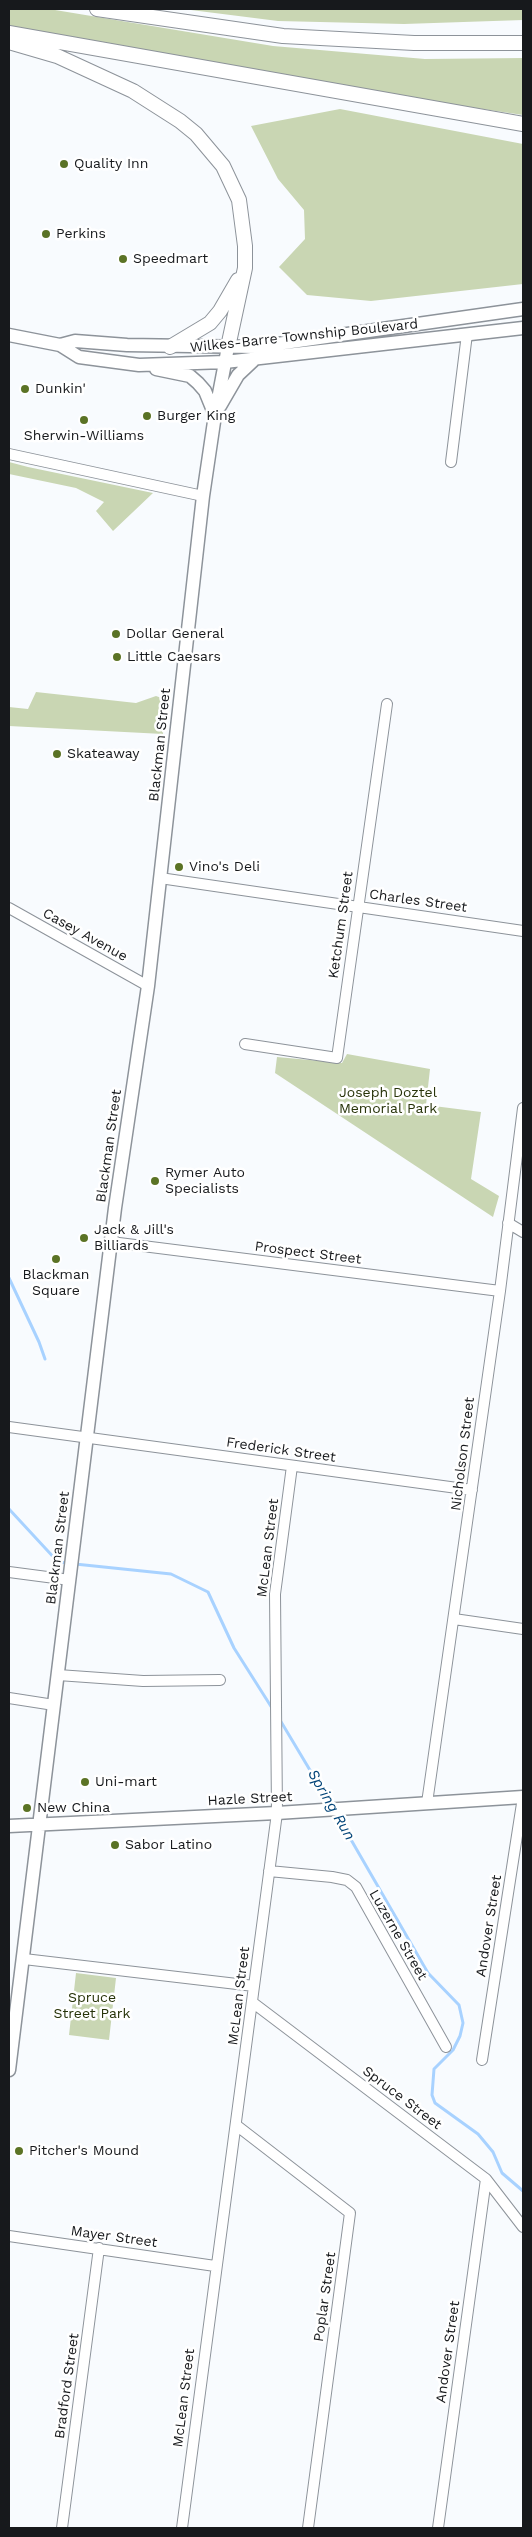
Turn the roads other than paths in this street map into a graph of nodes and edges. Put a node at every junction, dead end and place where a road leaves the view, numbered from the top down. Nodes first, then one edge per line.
1 (97, 9) edge
2 (9, 33) edge
3 (9, 42) edge
4 (523, 42) edge
5 (523, 124) edge
6 (244, 268) junction
7 (523, 309) edge
8 (523, 328) edge
9 (467, 334) junction
10 (9, 335) edge
11 (60, 345) junction
12 (170, 347) junction
13 (228, 347) junction
14 (256, 358) junction
15 (225, 362) junction
16 (139, 365) junction
17 (215, 414) junction
18 (9, 454) edge
19 (451, 462) dead end
20 (203, 496) junction
21 (387, 704) dead end
22 (160, 878) junction
23 (358, 906) junction
24 (9, 908) edge
25 (523, 931) edge
26 (148, 986) junction
27 (245, 1044) dead end
28 (523, 1108) edge
29 (508, 1223) junction
30 (523, 1232) edge
31 (111, 1242) junction
32 (500, 1290) junction
33 (9, 1427) edge
34 (87, 1438) junction
35 (292, 1466) junction
36 (472, 1490) junction
37 (71, 1568) junction
38 (9, 1572) edge
39 (454, 1620) junction
40 (523, 1629) edge
41 (58, 1675) junction
42 (220, 1680) dead end
43 (9, 1698) edge
44 (54, 1705) junction
45 (523, 1797) edge
46 (427, 1803) junction
47 (277, 1813) junction
48 (38, 1825) junction
49 (9, 1826) edge
50 (269, 1871) junction
51 (24, 1959) junction
52 (254, 1986) junction
53 (14, 1993) edge
54 (252, 2002) junction
55 (446, 2047) dead end
56 (482, 2060) dead end
57 (9, 2070) edge
58 (236, 2125) junction
59 (486, 2179) junction
60 (523, 2227) edge
61 (9, 2236) edge
62 (99, 2248) junction
63 (215, 2266) junction
64 (62, 2528) edge
65 (182, 2528) edge
66 (308, 2528) edge
67 (438, 2528) edge

1 - 4 highway
2 - 5 highway
3 - 6 highway
6 - 12 highway
6 - 13 highway
7 - 13 main road, Wilkes-Barre Township Boulevard
8 - 9 main road, Wilkes-Barre Township Boulevard
9 - 14 main road, Wilkes-Barre Township Boulevard
9 - 19 street
10 - 11 main road, Wilkes-Barre Township Boulevard
11 - 12 main road, Wilkes-Barre Township Boulevard
11 - 16 main road, Wilkes-Barre Township Boulevard
12 - 13 main road, Wilkes-Barre Township Boulevard
13 - 15 main road, Blackman Street
14 - 15 main road, Wilkes-Barre Township Boulevard
14 - 17 main road
15 - 16 main road, Wilkes-Barre Township Boulevard
15 - 17 main road, Blackman Street
16 - 17 main road
17 - 20 main road, Blackman Street
18 - 20 street
20 - 22 main road, Blackman Street
21 - 23 street, Ketchum Street
22 - 23 street, Charles Street
22 - 26 main road, Blackman Street
23 - 25 street, Charles Street
23 - 27 street, Ketchum Street
24 - 26 street, Casey Avenue
26 - 31 main road, Blackman Street
28 - 29 street, Nicholson Street
29 - 30 street
29 - 32 street, Nicholson Street
31 - 32 street, Prospect Street
31 - 34 main road, Blackman Street
32 - 36 street, Nicholson Street
33 - 34 street, Frederick Street
34 - 35 street, Frederick Street
34 - 37 main road, Blackman Street
35 - 36 street, Frederick Street
35 - 47 street, McLean Street
36 - 39 street, Nicholson Street
37 - 38 street
37 - 41 main road, Blackman Street
39 - 40 street
39 - 46 street, Nicholson Street
41 - 42 street
41 - 44 main road, Blackman Street
43 - 44 street
44 - 48 main road, Blackman Street
45 - 46 main road, Hazle Street
45 - 56 street, Andover Street
46 - 47 main road, Hazle Street
47 - 48 main road, Hazle Street
47 - 50 street, McLean Street
48 - 49 main road, Hazle Street
48 - 51 main road, Blackman Street
50 - 52 street, McLean Street
50 - 55 street, Luzerne Street
51 - 52 street
51 - 53 main road, Blackman Street
52 - 54 street, McLean Street
53 - 57 main road, Blackman Street
54 - 58 street, McLean Street
54 - 59 street, Spruce Street
58 - 63 street, McLean Street
58 - 66 street, Poplar Street
59 - 60 street, Spruce Street
59 - 67 street, Andover Street
61 - 62 street, Mayer Street
62 - 63 street, Mayer Street
62 - 64 street, Bradford Street
63 - 65 street, McLean Street

